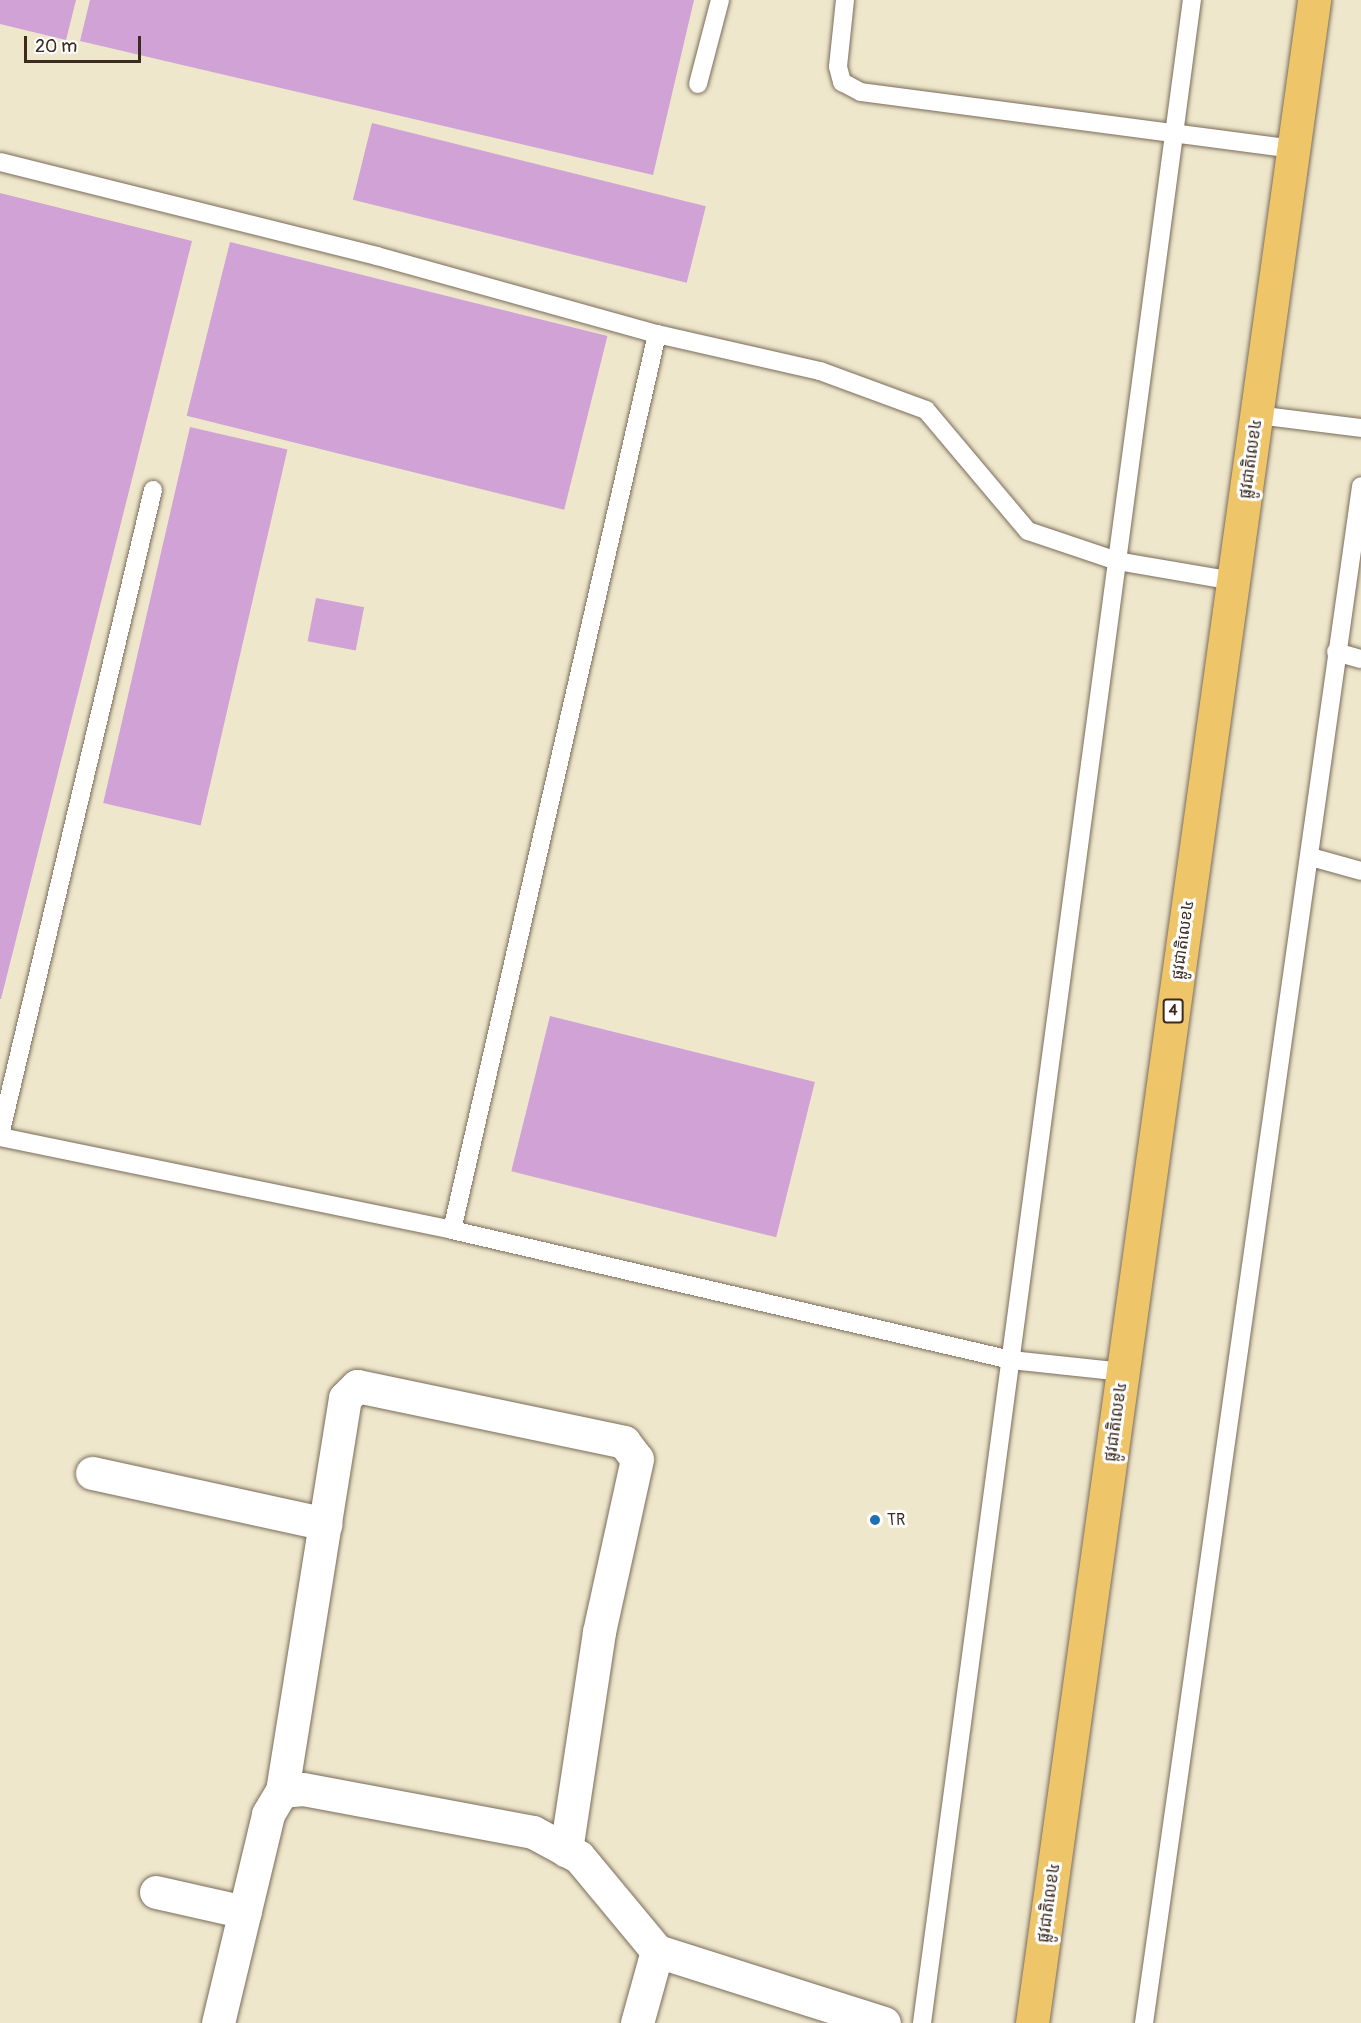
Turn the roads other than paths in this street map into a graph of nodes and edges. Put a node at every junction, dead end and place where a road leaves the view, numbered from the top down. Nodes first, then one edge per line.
1 (720, 0) edge
2 (844, 0) edge
3 (1192, 0) edge
4 (1314, 0) edge
5 (698, 84) dead end
6 (1174, 134) junction
7 (1294, 149) junction
8 (0, 162) edge
9 (657, 334) junction
10 (1257, 415) junction
11 (1361, 428) edge
12 (1361, 486) edge
13 (153, 490) dead end
14 (1117, 561) junction
15 (1234, 581) junction
16 (1336, 652) junction
17 (1361, 659) edge
18 (1311, 857) junction
19 (1361, 871) edge
20 (0, 1136) edge
21 (452, 1230) junction
22 (1011, 1360) junction
23 (1123, 1372) junction
24 (92, 1473) dead end
25 (326, 1524) junction
26 (282, 1791) junction
27 (566, 1851) junction
28 (156, 1892) dead end
29 (245, 1912) junction
30 (657, 1952) junction
31 (218, 2023) edge
32 (636, 2023) edge
33 (884, 2023) edge
34 (922, 2023) edge
35 (1032, 2023) edge
36 (1144, 2023) edge

1 - 5 lane
2 - 6 lane
3 - 6 lane
4 - 7 highway, ផ្លូវជាតិលេខ៤ / 4
6 - 7 lane
6 - 14 lane
7 - 10 highway, ផ្លូវជាតិលេខ៤ / 4
8 - 9 lane
9 - 14 lane
9 - 21 lane
10 - 11 lane
10 - 15 highway, ផ្លូវជាតិលេខ៤ / 4
12 - 16 lane
13 - 20 lane
14 - 15 lane
14 - 22 lane
15 - 23 highway, ផ្លូវជាតិលេខ៤ / 4
16 - 17 lane
16 - 18 lane
18 - 19 lane
18 - 36 lane
20 - 21 lane
21 - 22 lane
22 - 23 lane
22 - 34 lane
23 - 35 highway, ផ្លូវជាតិលេខ៤ / 4
24 - 25 street
25 - 26 street
25 - 27 street
26 - 27 street
26 - 29 street
27 - 30 street
28 - 29 street
29 - 31 street
30 - 32 street
30 - 33 street

